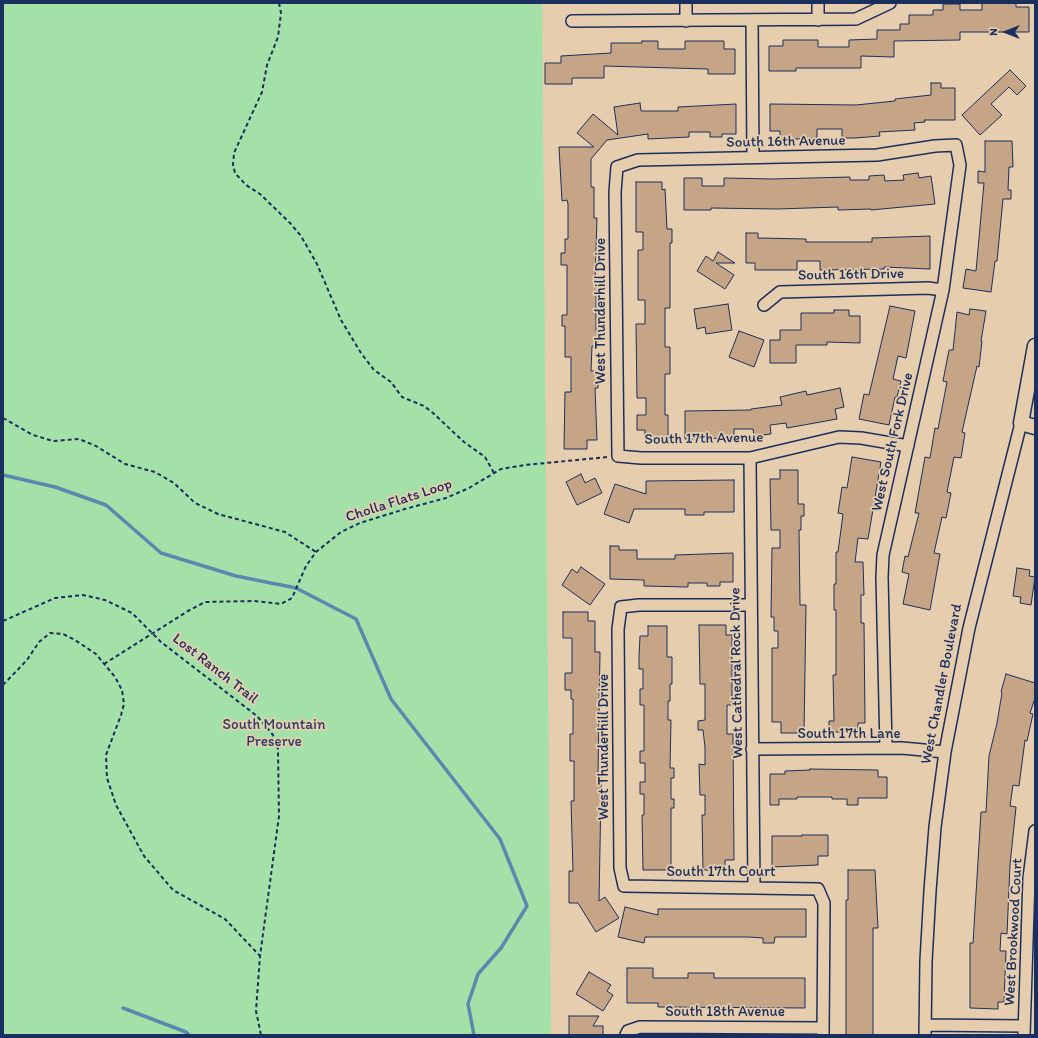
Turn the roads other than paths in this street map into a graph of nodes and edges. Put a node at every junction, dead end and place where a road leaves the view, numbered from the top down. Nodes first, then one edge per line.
1 (686, 3) edge
2 (818, 3) edge
3 (890, 3) edge
4 (752, 20) junction
5 (818, 20) junction
6 (572, 21) dead end
7 (686, 21) junction
8 (956, 145) joint
9 (753, 157) junction
10 (617, 167) joint
11 (943, 290) junction
12 (764, 305) dead end
13 (1035, 346) edge
14 (1021, 423) junction
15 (1035, 427) edge
16 (908, 446) junction
17 (618, 456) joint
18 (750, 458) junction
19 (751, 605) junction
20 (886, 748) junction
21 (752, 749) junction
22 (946, 752) junction
23 (1035, 831) edge
24 (624, 886) joint
25 (754, 887) junction
26 (925, 1030) edge
27 (1024, 1030) edge
28 (823, 1032) edge
29 (627, 1033) edge

1 - 7 street
2 - 5 street
3 - 5 street
4 - 5 street
4 - 7 street
4 - 9 street
6 - 7 street
8 - 9 street, South 16th Avenue
8 - 11 street, West South Fork Drive
9 - 10 street, South 16th Avenue
10 - 17 street, West Thunderhill Drive
11 - 12 street, South 16th Drive
11 - 16 street, West South Fork Drive
13 - 14 main road, West Chandler Boulevard
14 - 15 main road
14 - 22 street, West Chandler Boulevard
16 - 18 street, South 17th Avenue
16 - 20 street, West South Fork Drive
17 - 18 street, South 17th Avenue
18 - 19 street, West Cathedral Rock Drive
19 - 21 street, West Cathedral Rock Drive
19 - 24 street, West Thunderhill Drive
20 - 21 street, South 17th Lane
20 - 22 street, South 17th Lane
21 - 25 street, West Cathedral Rock Drive
22 - 26 street, West Chandler Boulevard
23 - 27 street, West Brookwood Court
24 - 25 street, South 17th Court
25 - 28 street, South 17th Court
26 - 27 street
28 - 29 street, South 18th Avenue

